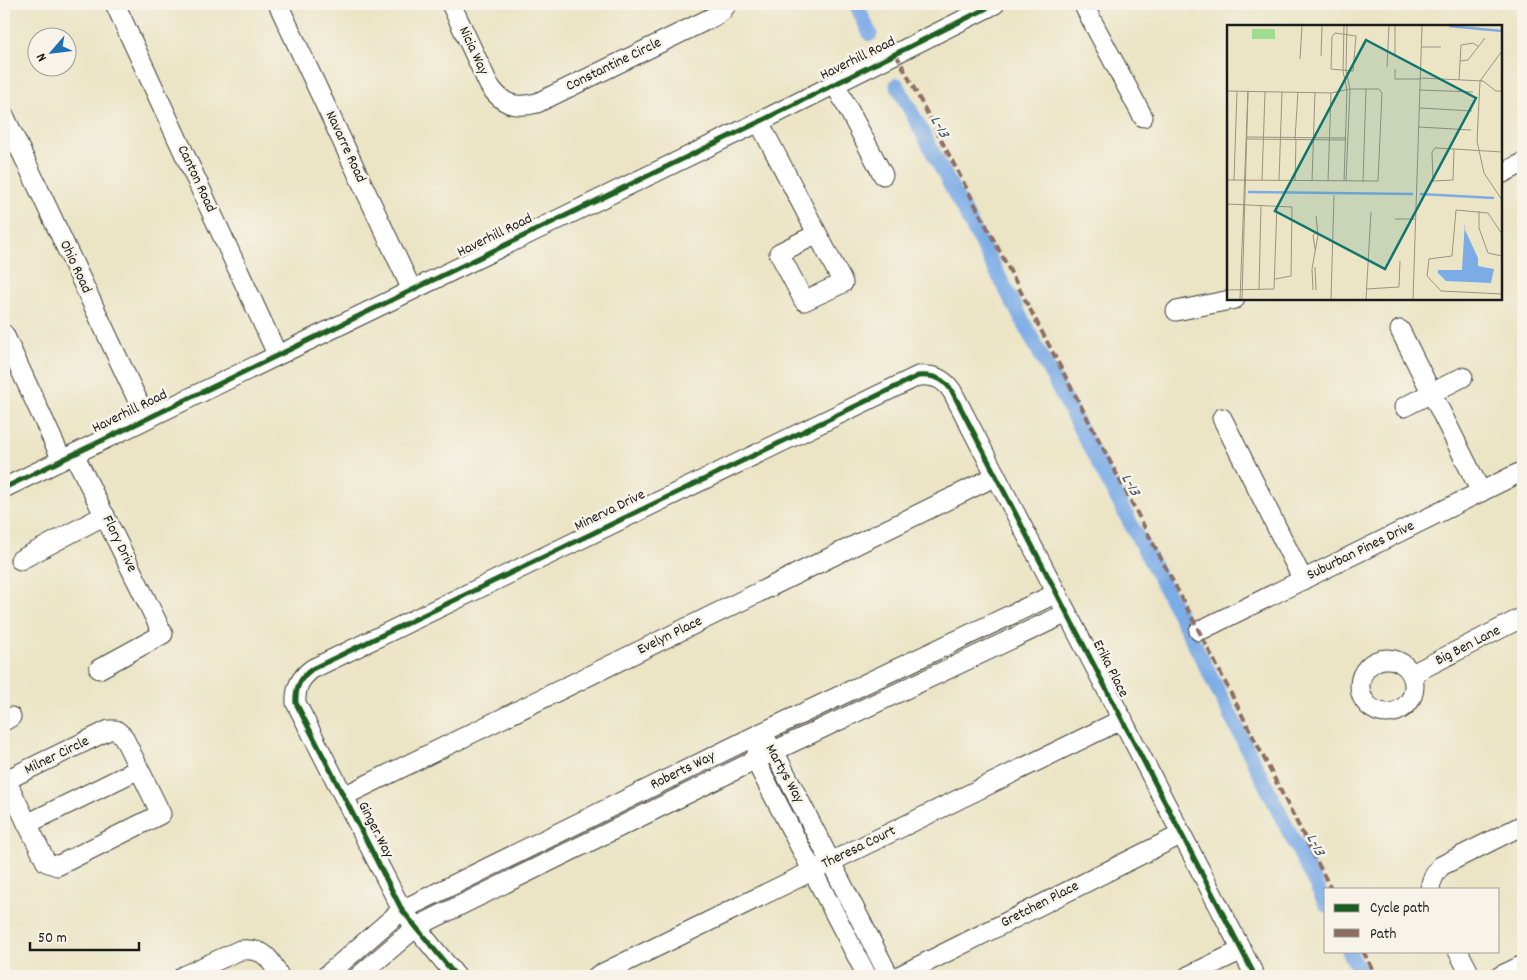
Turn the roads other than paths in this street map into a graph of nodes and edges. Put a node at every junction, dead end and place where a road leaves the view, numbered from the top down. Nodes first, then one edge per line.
1 (115, 4) edge
2 (278, 4) edge
3 (451, 4) edge
4 (727, 4) edge
5 (1083, 4) edge
6 (988, 5) edge
7 (835, 84) junction
8 (497, 96) joint
9 (4, 115) edge
10 (1143, 117) dead end
11 (759, 122) junction
12 (1523, 163) edge
13 (1502, 174) edge
14 (883, 175) dead end
15 (817, 234) dead end
16 (412, 290) junction
17 (1230, 300) edge
18 (1176, 311) dead end
19 (1400, 330) dead end
20 (4, 334) edge
21 (278, 354) junction
22 (1463, 377) dead end
23 (938, 378) joint
24 (1432, 394) junction
25 (1404, 407) dead end
26 (146, 418) junction
27 (1222, 418) dead end
28 (68, 457) junction
29 (1523, 471) edge
30 (996, 476) junction
31 (4, 488) edge
32 (1481, 492) junction
33 (105, 515) junction
34 (20, 560) dead end
35 (1303, 580) junction
36 (1057, 593) junction
37 (1067, 612) junction
38 (1523, 617) edge
39 (1199, 631) dead end
40 (100, 668) dead end
41 (1412, 674) dead end
42 (298, 683) joint
43 (1122, 720) junction
44 (761, 733) junction
45 (774, 750) junction
46 (756, 760) junction
47 (139, 769) junction
48 (5, 781) edge
49 (344, 796) junction
50 (27, 824) junction
51 (1523, 825) edge
52 (1182, 834) junction
53 (831, 862) junction
54 (813, 870) junction
55 (1430, 886) edge
56 (402, 910) junction
57 (416, 927) junction
58 (1242, 950) junction
59 (1459, 952) edge
60 (1523, 965) edge
61 (183, 976) edge
62 (279, 976) edge
63 (326, 976) edge
64 (359, 976) edge
65 (456, 976) edge
66 (597, 976) edge
67 (867, 976) edge
68 (889, 976) edge
69 (898, 976) edge
70 (1188, 976) edge
71 (1255, 976) edge
72 (1471, 976) edge
73 (1500, 976) edge

1 - 21 street, Canton Road
2 - 16 street, Navarre Road
3 - 8 street, Nicia Way
4 - 8 street, Constantine Circle
5 - 10 street
6 - 7 street, Haverhill Road
7 - 11 street, Haverhill Road
7 - 14 street
9 - 26 street, Ohio Road
11 - 15 street
11 - 16 street, Haverhill Road
12 - 13 street
16 - 21 street, Haverhill Road
17 - 18 street
19 - 24 street
20 - 28 street, Flory Drive
21 - 26 street, Haverhill Road
22 - 24 street
23 - 30 street, Erika Place
23 - 42 street, Minerva Drive
24 - 25 street
24 - 32 street
26 - 28 street, Haverhill Road
27 - 35 street
28 - 31 street, Haverhill Road
28 - 33 street, Flory Drive
29 - 32 street, Suburban Pines Drive
30 - 36 street, Erika Place
30 - 49 street, Evelyn Place
32 - 35 street, Suburban Pines Drive
33 - 34 street
33 - 40 street, Flory Drive
35 - 39 street, Suburban Pines Drive
36 - 37 street, Erika Place
36 - 44 street, Roberts Way
37 - 43 street, Erika Place
37 - 45 street, Roberts Way
38 - 41 street, Big Ben Lane
42 - 49 street, Ginger Way
43 - 52 street, Erika Place
43 - 53 street, Theresa Court
44 - 45 street, Martys Way
44 - 46 street, Martys Way
44 - 56 street, Roberts Way
45 - 46 street, Roberts Way
45 - 53 street, Martys Way
46 - 54 street, Martys Way
46 - 57 street, Roberts Way
47 - 48 street, Milner Circle
47 - 50 street
47 - 50 street
48 - 50 street
49 - 56 street, Ginger Way
51 - 55 street
52 - 58 street, Erika Place
52 - 69 street, Gretchen Place
53 - 54 street, Theresa Court
53 - 68 street, Martys Way
54 - 66 street, Theresa Court
54 - 67 street, Martys Way
56 - 57 street, Ginger Way
56 - 63 street, Roberts Way
57 - 64 street, Roberts Way
57 - 65 street, Ginger Way
58 - 70 street
58 - 71 street, Erika Place
59 - 72 street
60 - 73 street
61 - 62 street

